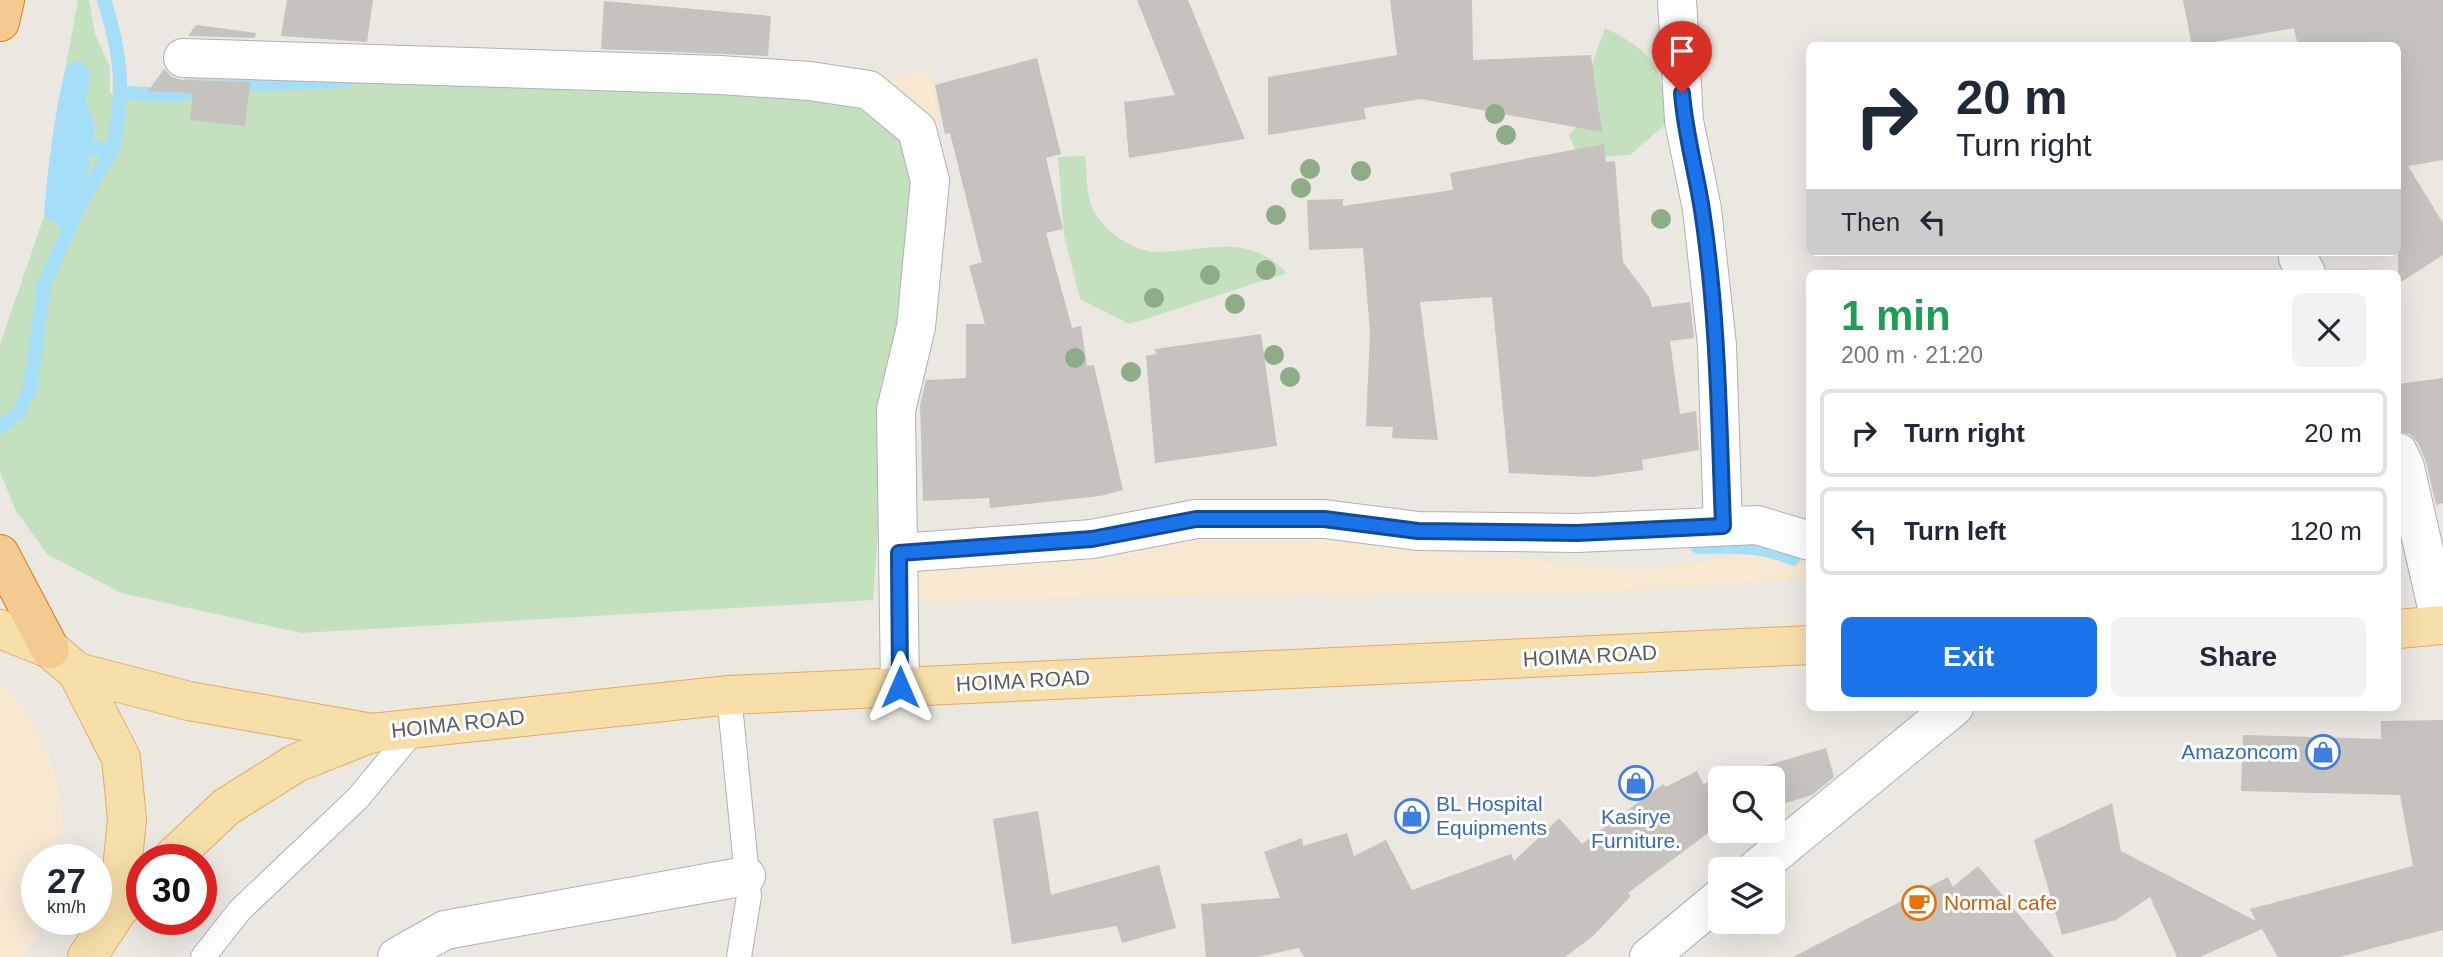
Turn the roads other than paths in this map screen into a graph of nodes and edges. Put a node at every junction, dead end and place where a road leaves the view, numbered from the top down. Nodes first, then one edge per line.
1 (5, 0) edge
2 (1677, 0) edge
3 (0, 22) edge
4 (183, 58) dead end
5 (2401, 458) edge
6 (1723, 526) junction
7 (1806, 540) edge
8 (899, 553) junction
9 (0, 554) edge
10 (2442, 625) edge
11 (0, 629) edge
12 (2401, 629) edge
13 (1806, 645) edge
14 (64, 661) junction
15 (900, 687) junction
16 (729, 695) junction
17 (1949, 711) edge
18 (416, 728) junction
19 (372, 733) junction
20 (128, 844) edge
21 (187, 844) edge
22 (1771, 857) edge
23 (746, 876) junction
24 (126, 904) edge
25 (1708, 908) edge
26 (88, 957) edge
27 (203, 957) edge
28 (397, 957) edge
29 (739, 957) edge
30 (1649, 957) edge

1 - 3 highway
2 - 6 street
4 - 8 street
5 - 10 street
6 - 7 street
6 - 8 street
8 - 15 street
9 - 14 highway
10 - 12 main road
11 - 14 main road, HOIMA ROAD
13 - 15 main road, HOIMA ROAD
14 - 19 main road, HOIMA ROAD
14 - 20 main road
15 - 16 main road, HOIMA ROAD
16 - 18 main road, HOIMA ROAD
16 - 23 lane
17 - 22 street
18 - 19 main road, HOIMA ROAD
18 - 27 lane
19 - 21 main road
23 - 28 street
23 - 29 lane
24 - 26 main road
25 - 30 street

